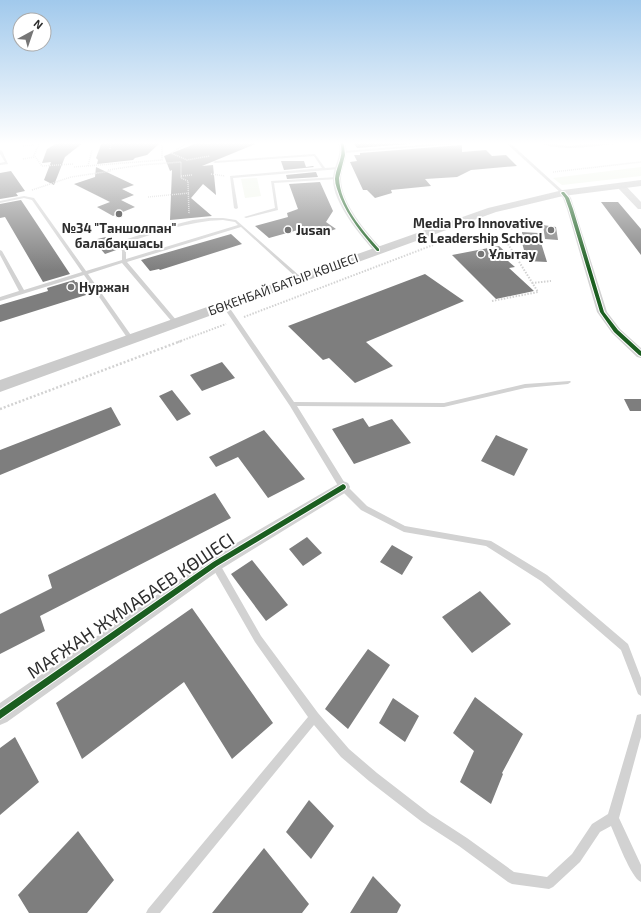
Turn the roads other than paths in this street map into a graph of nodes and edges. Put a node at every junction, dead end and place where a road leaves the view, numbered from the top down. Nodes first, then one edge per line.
1 (232, 185) edge
2 (273, 185) edge
3 (338, 185) edge
4 (554, 185) edge
5 (630, 185) edge
6 (621, 186) junction
7 (563, 193) junction
8 (0, 202) edge
9 (236, 208) dead end
10 (641, 208) edge
11 (246, 217) dead end
12 (241, 226) junction
13 (378, 250) junction
14 (0, 251) edge
15 (124, 262) junction
16 (86, 273) junction
17 (300, 278) junction
18 (22, 292) junction
19 (0, 299) edge
20 (225, 305) junction
21 (175, 322) junction
22 (130, 338) junction
23 (641, 354) edge
24 (568, 382) dead end
25 (0, 386) edge
26 (292, 404) junction
27 (343, 487) junction
28 (215, 564) junction
29 (641, 691) edge
30 (0, 715) edge
31 (314, 717) junction
32 (641, 719) edge
33 (613, 818) junction
34 (641, 876) edge
35 (152, 913) edge

1 - 9 lane
2 - 11 lane
3 - 13 street
4 - 7 lane
5 - 6 main road, БӨКЕНБАЙ БАТЫР КӨШЕСІ
6 - 7 main road, БӨКЕНБАЙ БАТЫР КӨШЕСІ
6 - 10 street
7 - 13 main road, БӨКЕНБАЙ БАТЫР КӨШЕСІ
7 - 23 street
8 - 16 lane
12 - 15 lane
12 - 15 lane
12 - 17 lane
13 - 17 main road, БӨКЕНБАЙ БАТЫР КӨШЕСІ
14 - 18 lane
15 - 16 lane
15 - 21 lane
16 - 18 lane
16 - 22 lane
17 - 20 main road, БӨКЕНБАЙ БАТЫР КӨШЕСІ
18 - 19 lane
20 - 21 main road, БӨКЕНБАЙ БАТЫР КӨШЕСІ
20 - 26 lane
21 - 22 main road, БӨКЕНБАЙ БАТЫР КӨШЕСІ
22 - 25 main road, БӨКЕНБАЙ БАТЫР КӨШЕСІ
24 - 26 lane
26 - 27 lane
27 - 28 street, МАҒЖАН ЖҰМАБАЕВ КӨШЕСІ
27 - 29 lane
28 - 30 street, МАҒЖАН ЖҰМАБАЕВ КӨШЕСІ
28 - 31 lane
31 - 33 lane
31 - 35 lane
32 - 33 lane
33 - 34 lane

